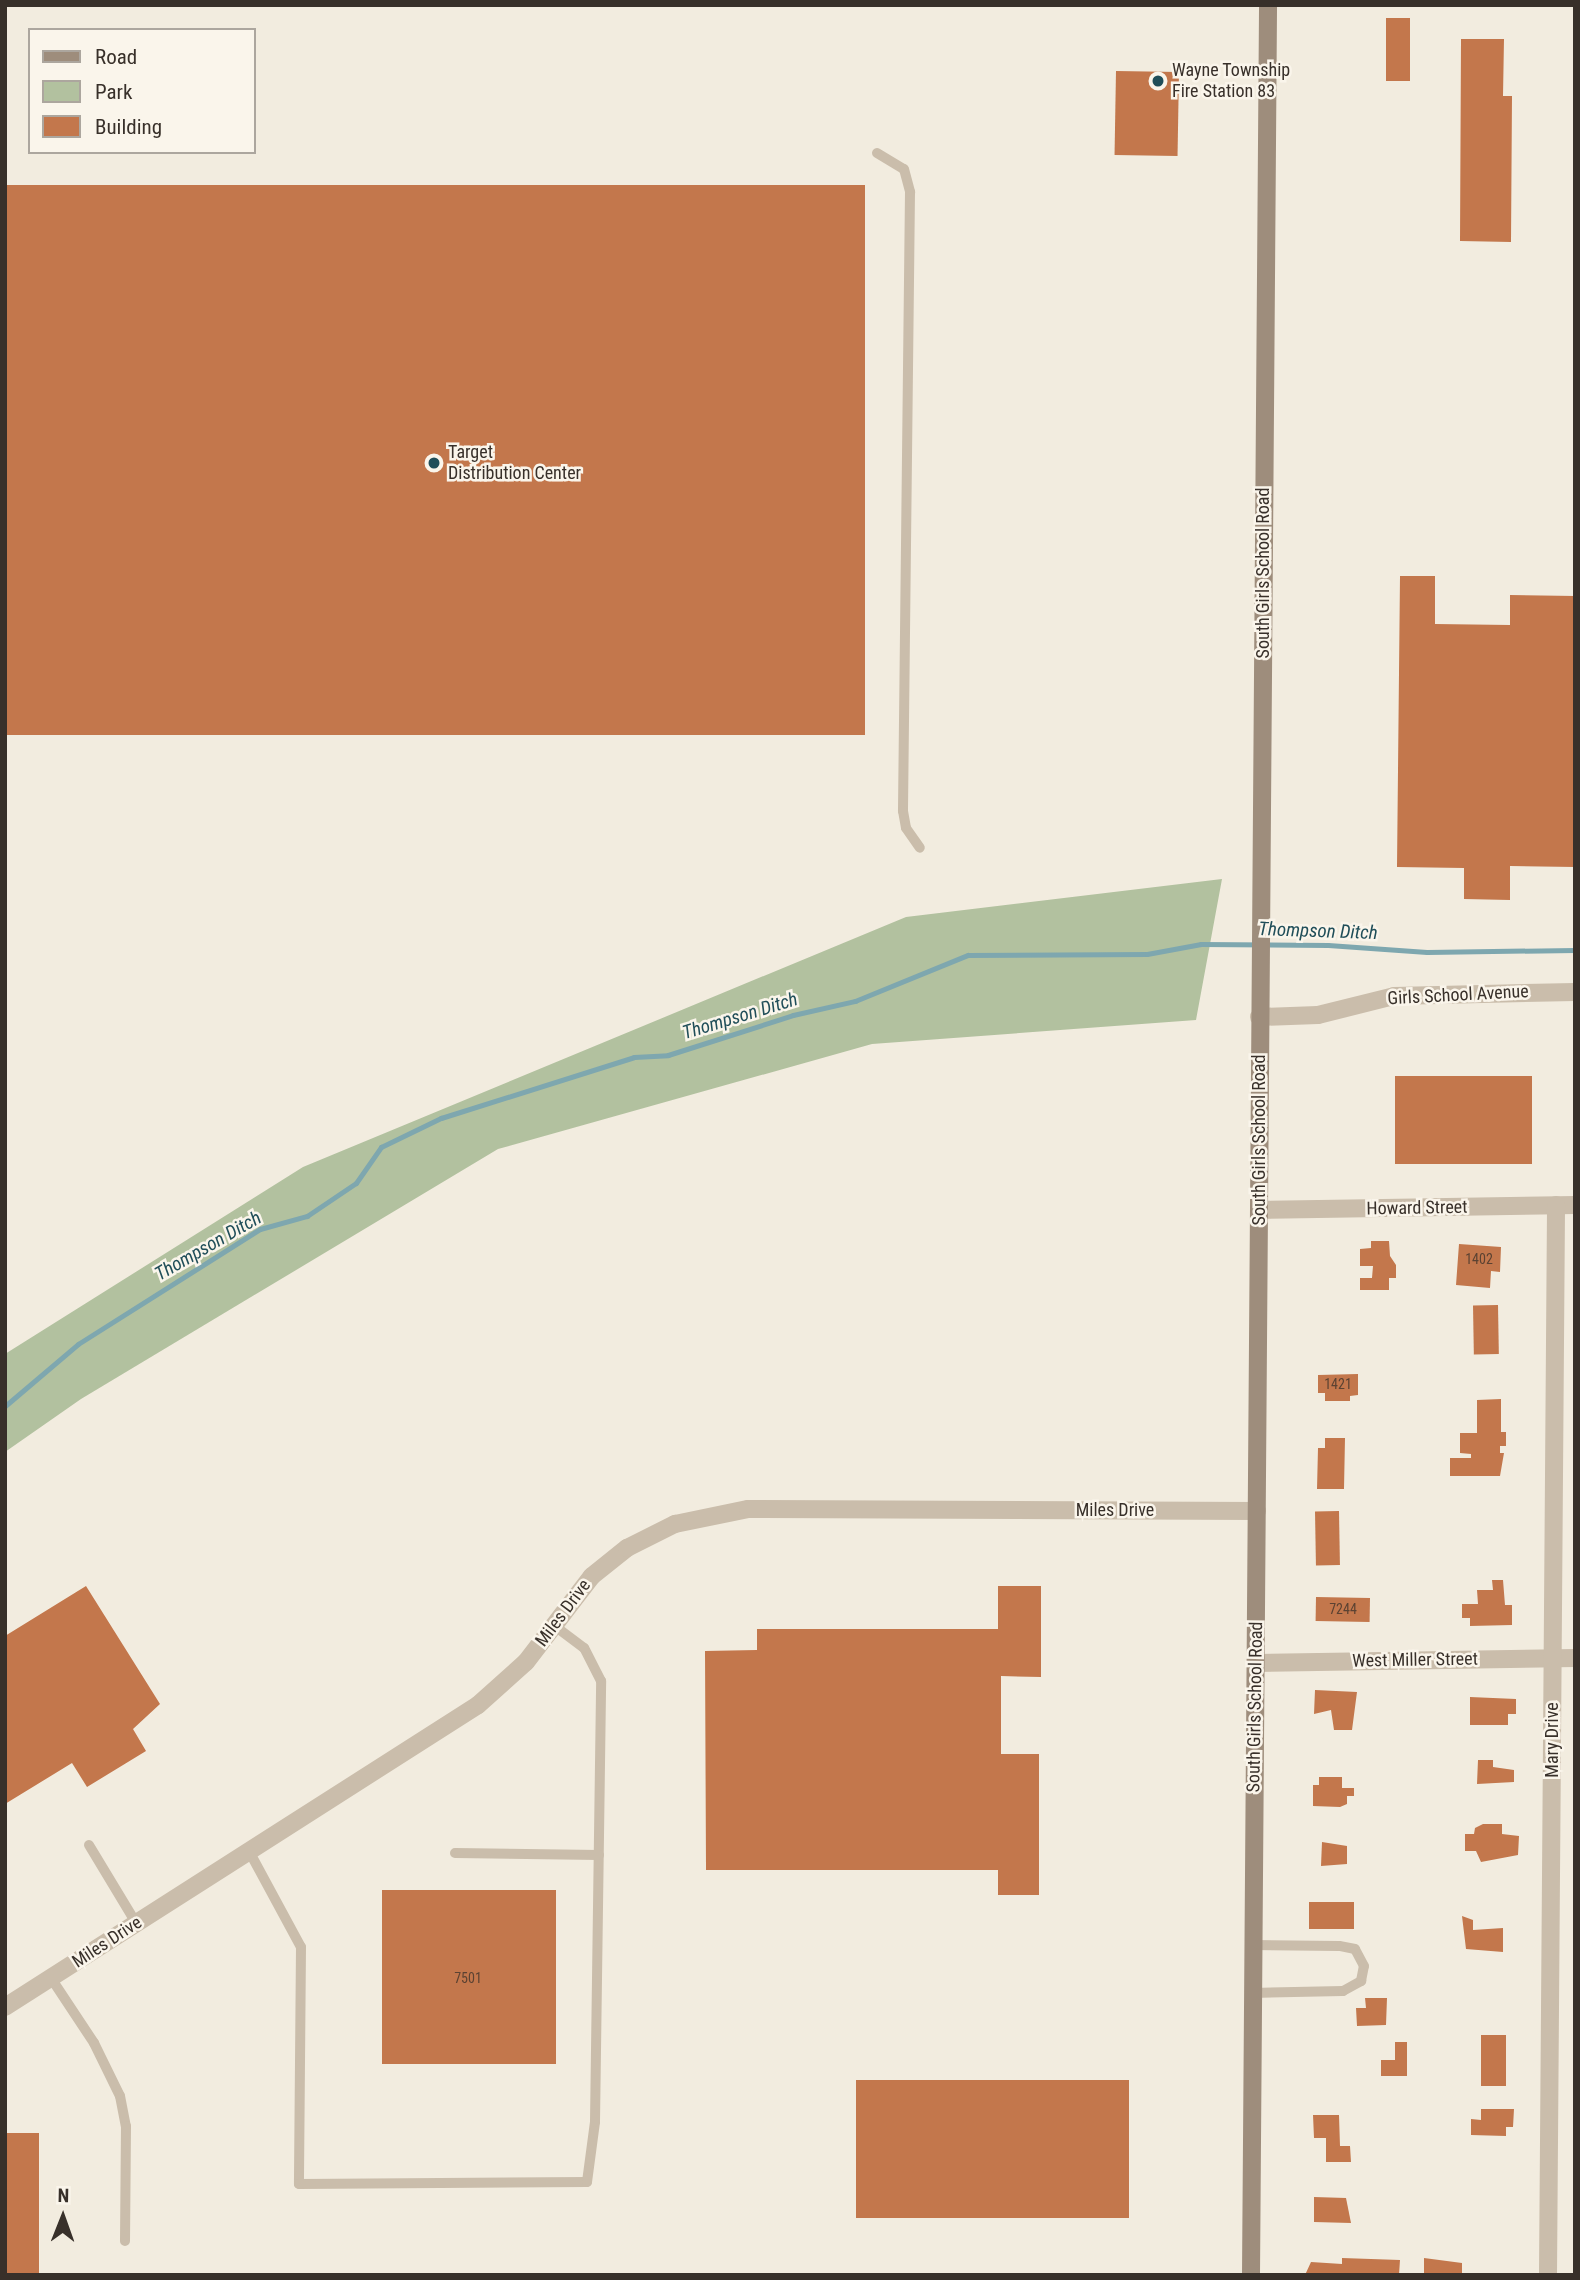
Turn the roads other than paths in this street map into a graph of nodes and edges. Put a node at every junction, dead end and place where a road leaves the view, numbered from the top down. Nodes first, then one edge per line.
1 (1268, 5) edge
2 (877, 153) dead end
3 (920, 848) dead end
4 (1575, 992) edge
5 (1259, 1017) junction
6 (1556, 1205) junction
7 (1575, 1205) edge
8 (1259, 1210) junction
9 (1257, 1511) junction
10 (552, 1624) junction
11 (1552, 1658) junction
12 (1575, 1658) edge
13 (1256, 1663) junction
14 (89, 1845) dead end
15 (249, 1851) junction
16 (456, 1853) dead end
17 (599, 1855) junction
18 (136, 1923) junction
19 (1253, 1945) junction
20 (51, 1978) junction
21 (1252, 1993) junction
22 (5, 2007) edge
23 (125, 2241) dead end
24 (1251, 2275) edge
25 (1548, 2275) edge

1 - 5 main road, South Girls School Road
2 - 3 lane
4 - 5 street, Girls School Avenue
5 - 8 main road, South Girls School Road
6 - 7 street, Howard Street
6 - 8 street, Howard Street
6 - 11 street, Mary Drive
8 - 9 main road, South Girls School Road
9 - 10 street, Miles Drive
9 - 13 main road, South Girls School Road
10 - 15 street, Miles Drive
10 - 17 lane
11 - 12 street, West Miller Street
11 - 13 street, West Miller Street
11 - 25 street, Mary Drive
13 - 19 main road, South Girls School Road
14 - 18 lane
15 - 17 lane
15 - 18 street, Miles Drive
16 - 17 lane
18 - 20 street, Miles Drive
19 - 21 main road, South Girls School Road
19 - 21 lane
20 - 22 street, Miles Drive
20 - 23 lane
21 - 24 main road, South Girls School Road

